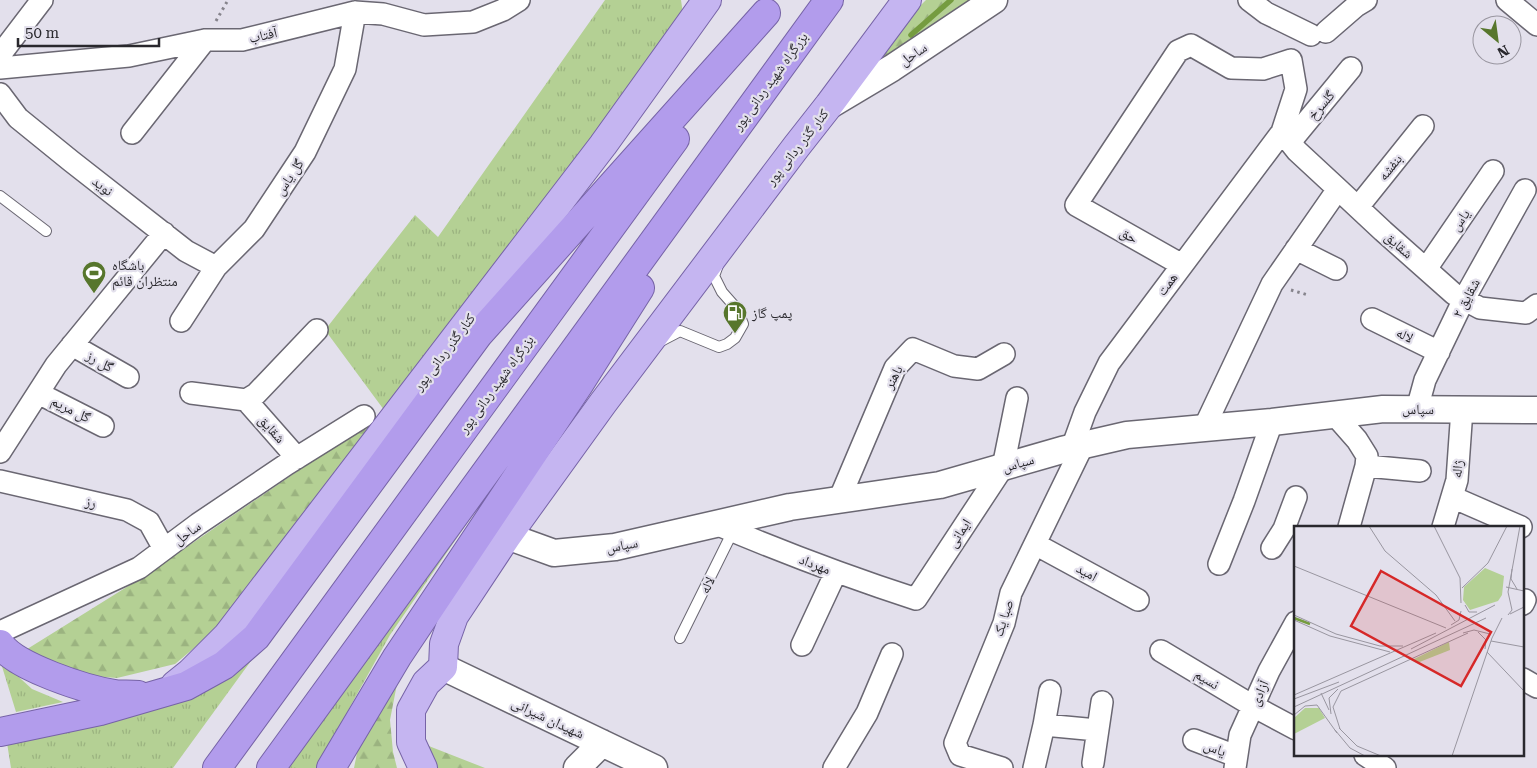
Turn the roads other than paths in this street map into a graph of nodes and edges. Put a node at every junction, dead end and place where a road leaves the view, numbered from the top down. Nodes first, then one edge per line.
1 (42, 0) edge
2 (518, 0) edge
3 (829, 0) edge
4 (907, 0) edge
5 (994, 0) edge
6 (1249, 0) edge
7 (1366, 0) edge
8 (1507, 0) edge
9 (700, 3) edge
10 (771, 7) edge
11 (356, 12) junction
12 (1537, 25) edge
13 (206, 40) junction
14 (797, 44) junction
15 (0, 56) edge
16 (0, 68) edge
17 (1351, 68) dead end
18 (0, 94) edge
19 (829, 105) junction
20 (1423, 126) dead end
21 (132, 133) dead end
22 (1286, 137) junction
23 (1493, 171) dead end
24 (1338, 189) junction
25 (1525, 190) dead end
26 (0, 196) edge
27 (1358, 207) junction
28 (46, 231) dead end
29 (164, 233) junction
30 (725, 241) junction
31 (1296, 249) junction
32 (1182, 264) junction
33 (216, 267) junction
34 (1336, 269) dead end
35 (1426, 269) junction
36 (1464, 299) junction
37 (1537, 305) edge
38 (1372, 319) dead end
39 (181, 321) dead end
40 (317, 330) dead end
41 (72, 345) junction
42 (1439, 352) junction
43 (1004, 354) dead end
44 (632, 365) junction
45 (128, 377) dead end
46 (38, 393) junction
47 (191, 393) dead end
48 (1017, 398) dead end
49 (246, 400) junction
50 (1417, 409) junction
51 (1462, 409) junction
52 (1537, 410) edge
53 (1335, 415) junction
54 (364, 416) dead end
55 (1272, 422) junction
56 (103, 426) dead end
57 (1204, 428) junction
58 (1078, 447) junction
59 (0, 452) edge
60 (297, 458) junction
61 (1366, 466) junction
62 (1003, 467) junction
63 (1420, 471) dead end
64 (0, 481) edge
65 (1296, 497) dead end
66 (1452, 497) junction
67 (839, 500) junction
68 (1349, 526) edge
69 (1442, 526) edge
70 (1521, 526) edge
71 (724, 528) junction
72 (1290, 530) edge
73 (507, 536) junction
74 (1035, 544) junction
75 (1272, 548) dead end
76 (164, 549) junction
77 (1219, 564) dead end
78 (836, 572) junction
79 (916, 599) joint
80 (1138, 600) dead end
81 (1294, 626) edge
82 (0, 632) edge
83 (680, 638) dead end
84 (0, 644) edge
85 (802, 644) dead end
86 (1161, 651) dead end
87 (892, 654) dead end
88 (443, 667) junction
89 (1524, 680) edge
90 (1537, 687) edge
91 (1050, 691) dead end
92 (159, 693) junction
93 (1102, 702) dead end
94 (1253, 706) junction
95 (1044, 725) junction
96 (1294, 728) edge
97 (354, 729) junction
98 (1098, 730) junction
99 (0, 732) edge
100 (1194, 740) dead end
101 (602, 743) junction
102 (1362, 759) edge
103 (1236, 762) edge
104 (1093, 763) dead end
105 (217, 768) edge
106 (271, 768) edge
107 (331, 768) edge
108 (343, 768) edge
109 (423, 768) edge
110 (577, 768) edge
111 (654, 768) edge
112 (834, 768) edge
113 (1002, 768) edge
114 (1034, 768) edge
115 (1384, 768) edge

1 - 15 street
2 - 11 street, آفتاب
3 - 14 highway, بزرگراه شهید ردانی پور
4 - 19 main road, کنار گذر ردانی پور
5 - 19 street, ساحل
6 - 7 street
8 - 12 street
9 - 92 main road, کنار گذر ردانی پور
10 - 92 highway
10 - 105 highway, بزرگراه شهید ردانی پور
11 - 13 street, آفتاب
11 - 33 street, گل یاس
13 - 16 street, آفتاب
13 - 21 street
14 - 97 highway
14 - 106 highway, بزرگراه شهید ردانی پور
17 - 22 street, گلسرخ
18 - 29 street, نوید
19 - 30 main road, کنار گذر ردانی پور
20 - 27 street, بنفشه
22 - 24 street, شقایق
22 - 32 street, همت
22 - 32 street, حق
23 - 35 street, یاس
24 - 27 street, شقایق
24 - 31 street
25 - 36 street, شقایق ۲
26 - 28 lane
27 - 35 street, شقایق
29 - 33 street, نوید
29 - 41 street
30 - 44 main road, کنار گذر ردانی پور
30 - 44 lane
31 - 34 street
31 - 57 street
32 - 58 street, همت
33 - 39 street, گل یاس
35 - 36 street, شقایق
36 - 37 street, شقایق
36 - 42 street, شقایق ۲
38 - 42 street, لاله
40 - 49 street
41 - 45 street, گل رز
41 - 46 street
42 - 50 street, شقایق ۲
43 - 67 street, باهنر
44 - 73 main road, کنار گذر ردانی پور
46 - 56 street, گل مریم
46 - 59 street
47 - 49 street
48 - 62 street
49 - 60 street, شقایق
50 - 51 street, سپاس
50 - 53 street, سپاس
51 - 52 street, سپاس
51 - 66 street, ژاله
53 - 55 street, سپاس
53 - 61 street
54 - 60 street, ساحل
55 - 57 street, سپاس
55 - 77 street
57 - 58 street, سپاس
58 - 62 street, سپاس
58 - 74 street, صبا یک
60 - 76 street, ساحل
61 - 63 street
61 - 68 street
62 - 67 street, سپاس
62 - 79 street, ایمانی
64 - 76 street, رز
65 - 72 street
66 - 69 street, ژاله
66 - 70 street
67 - 71 street, سپاس
71 - 73 street, سپاس
71 - 78 street, مهرداد
71 - 83 lane, لاله
72 - 75 street
73 - 88 main road, کنار گذر ردانی پور
74 - 80 street, امید
74 - 113 street, صبا یک
76 - 82 street, ساحل
78 - 79 street, مهرداد
78 - 85 street
81 - 94 street, آزادی
84 - 92 highway
86 - 94 street, نسیم
87 - 112 street
88 - 101 street, شهیدان شیرانی
88 - 109 main road
89 - 90 street
91 - 95 street
92 - 99 highway
93 - 98 street
94 - 96 street, نسیم
94 - 103 street, آزادی
95 - 98 street
95 - 114 street
97 - 107 highway
97 - 108 highway
98 - 104 street
100 - 103 street, یاس
101 - 110 street
101 - 111 street, شهیدان شیرانی
102 - 115 street

